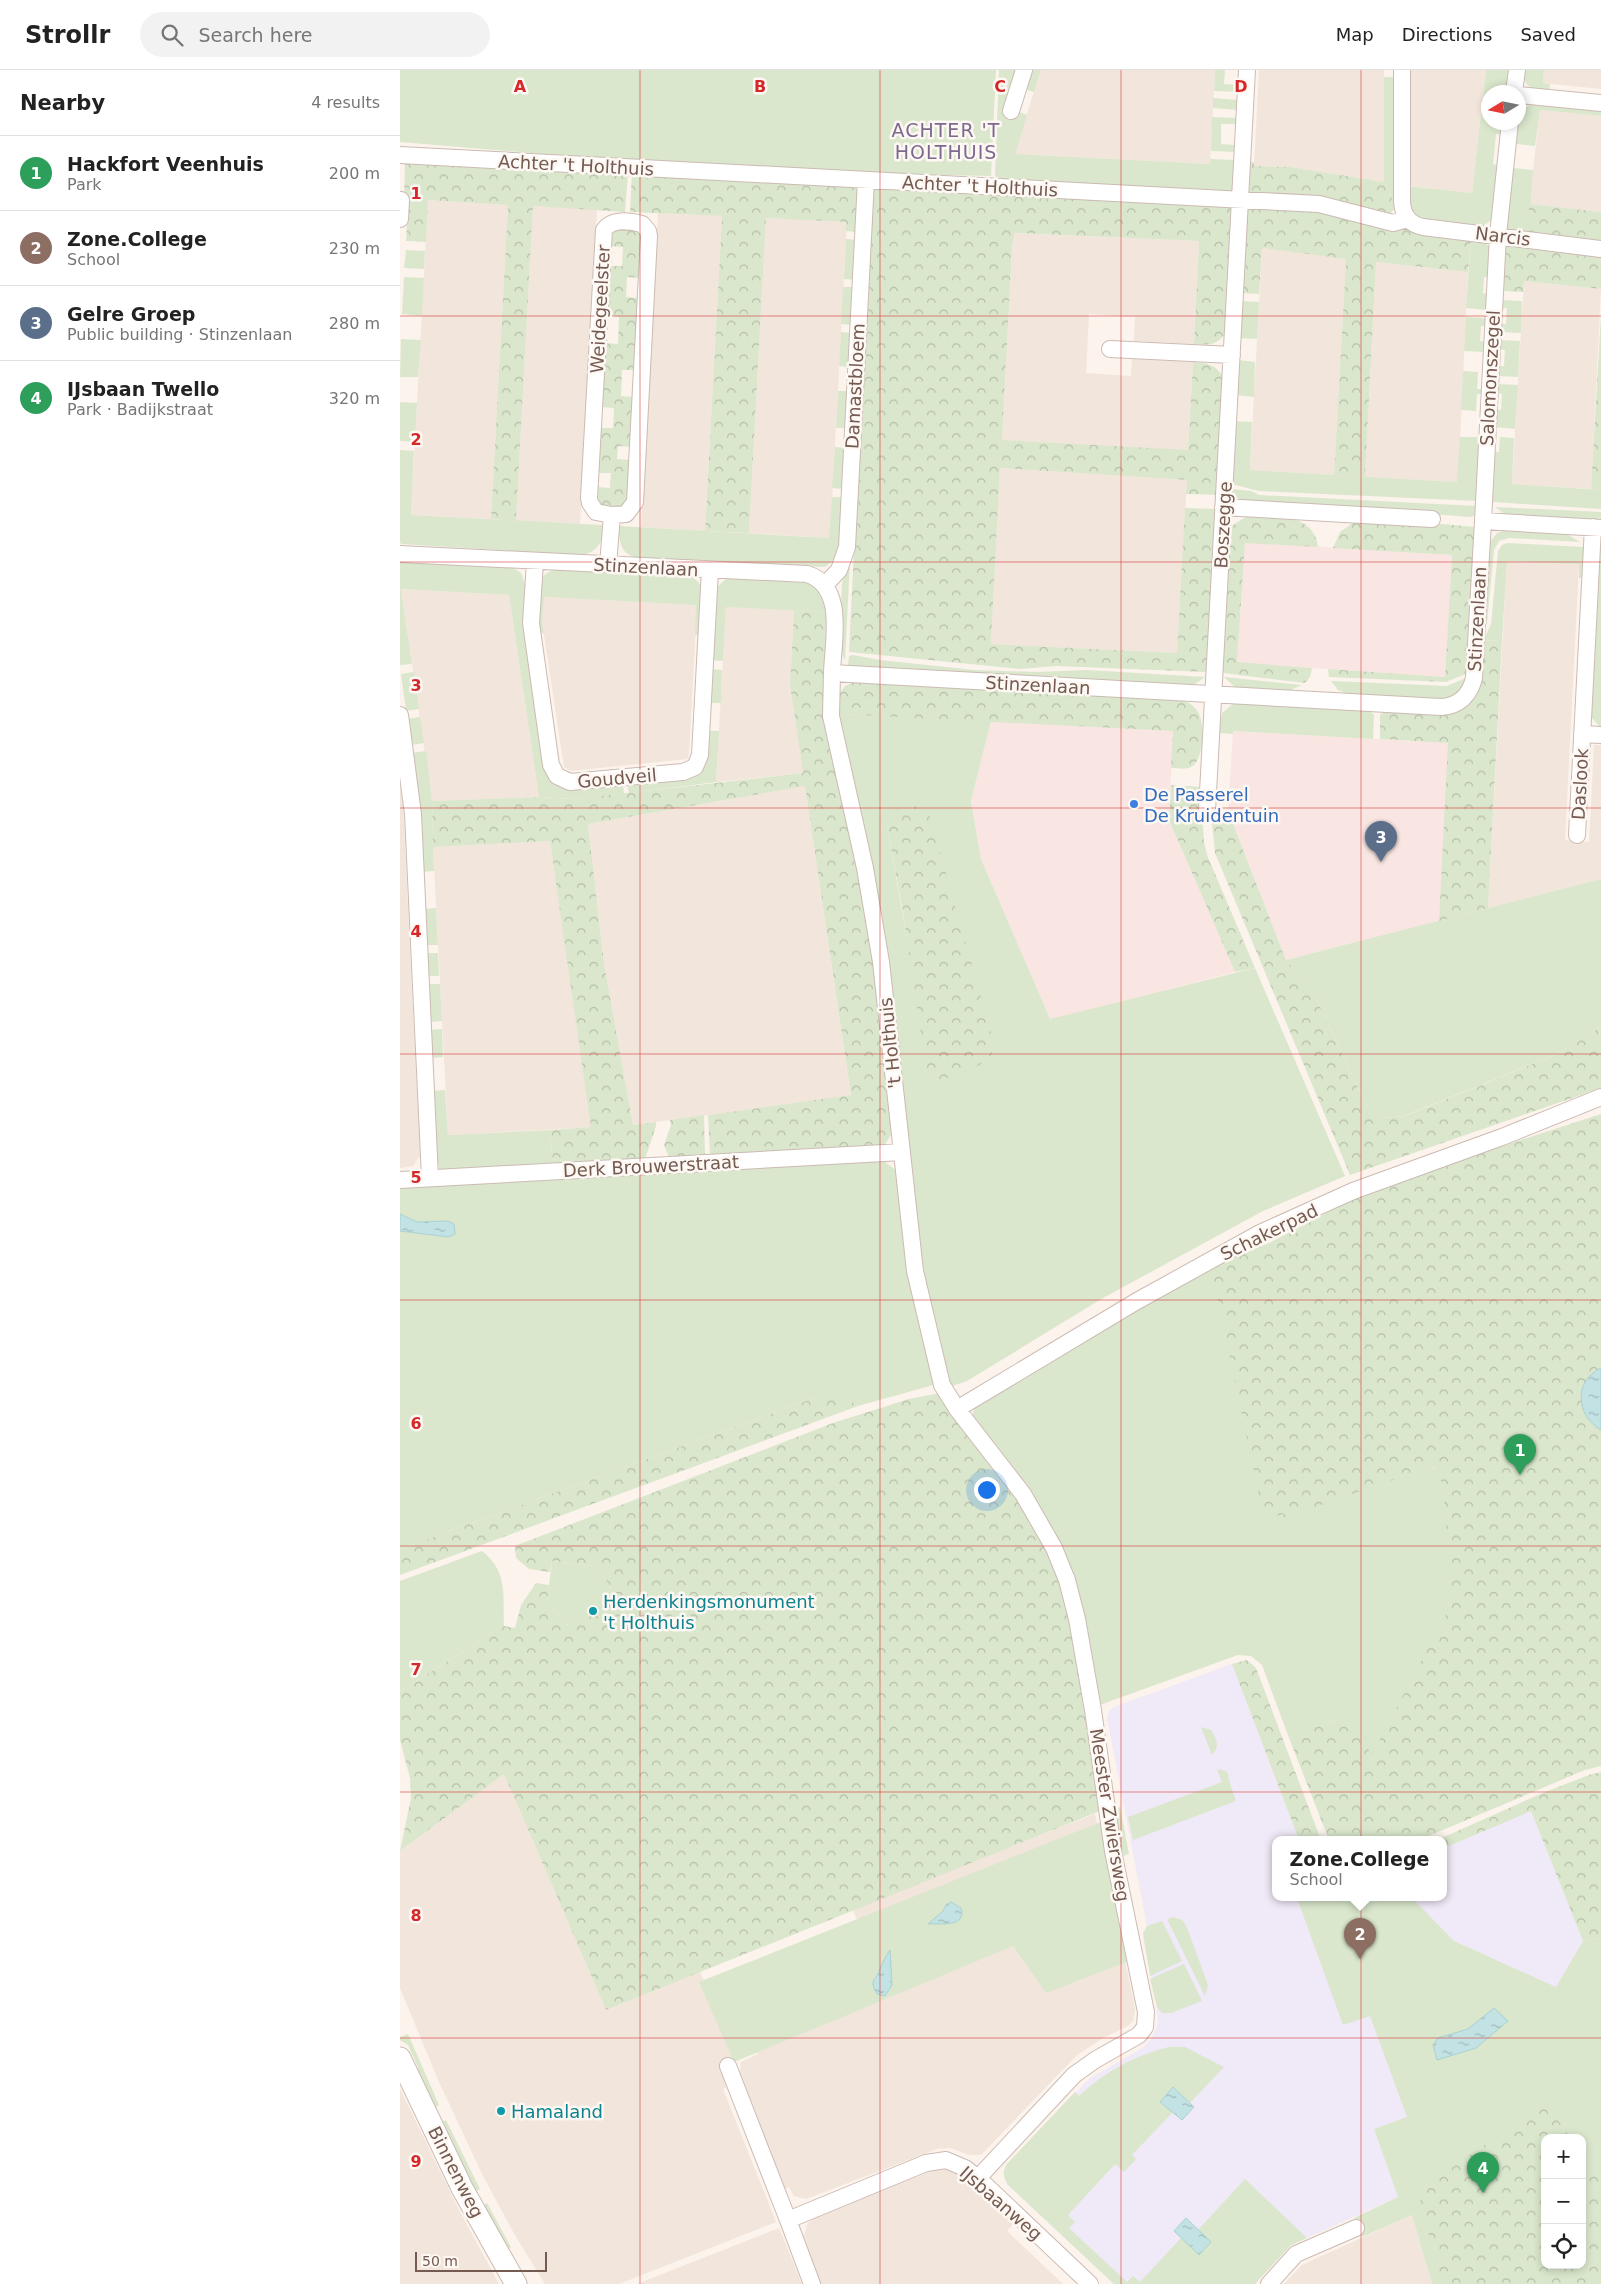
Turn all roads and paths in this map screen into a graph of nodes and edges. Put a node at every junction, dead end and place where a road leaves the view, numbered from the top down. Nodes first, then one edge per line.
1 (1024, 70) edge
2 (1247, 70) edge
3 (1402, 70) edge
4 (1517, 70) edge
5 (1515, 85) edge
6 (1526, 96) edge
7 (1601, 103) edge
8 (1011, 111) dead end
9 (1509, 130) edge
10 (400, 155) edge
11 (866, 180) junction
12 (1240, 199) junction
13 (401, 200) edge
14 (400, 219) edge
15 (1408, 219) junction
16 (1498, 235) junction
17 (1601, 249) edge
18 (1110, 349) dead end
19 (1232, 355) junction
20 (1224, 507) junction
21 (612, 514) junction
22 (1432, 519) dead end
23 (1483, 521) junction
24 (1597, 527) edge
25 (400, 554) edge
26 (534, 562) junction
27 (608, 565) junction
28 (710, 570) junction
29 (825, 584) junction
30 (832, 674) junction
31 (1214, 694) junction
32 (400, 715) edge
33 (1582, 734) junction
34 (1601, 735) edge
35 (1207, 811) dead end
36 (1577, 835) dead end
37 (1601, 1097) edge
38 (902, 1152) junction
39 (430, 1178) junction
40 (400, 1180) edge
41 (957, 1409) junction
42 (400, 2058) edge
43 (728, 2066) dead end
44 (978, 2178) junction
45 (788, 2220) junction
46 (1356, 2228) dead end
47 (516, 2284) edge
48 (812, 2284) edge
49 (1090, 2284) edge
50 (1269, 2284) edge

1 - 8 street
2 - 12 street, Boszegge
3 - 15 street
4 - 5 street
6 - 7 street
9 - 16 street, Salomonszegel
10 - 11 street, Achter 't Holthuis
11 - 12 street, Achter 't Holthuis
11 - 29 street, Damastbloem
12 - 15 street, Achter 't Holthuis
12 - 19 street, Boszegge
13 - 14 street
15 - 16 street, Narcis
16 - 17 street, Narcis
16 - 23 street, Salomonszegel
18 - 19 street
19 - 20 street, Boszegge
20 - 22 street
20 - 31 street, Boszegge
21 - 21 street, Weidegeelster
21 - 27 street
23 - 24 street
23 - 31 street, Stinzenlaan
24 - 33 street, Daslook
25 - 26 street, Stinzenlaan
26 - 27 street, Stinzenlaan
26 - 28 street, Goudveil
27 - 28 street, Stinzenlaan
28 - 29 street, Stinzenlaan
29 - 30 street
30 - 31 street, Stinzenlaan
30 - 38 street, 't Holthuis
31 - 35 street, Boszegge
32 - 39 street
33 - 34 street, Daslook
33 - 36 street, Daslook
37 - 41 street, Schakerpad
38 - 39 street, Derk Brouwerstraat
38 - 41 street, 't Holthuis
39 - 40 street, Derk Brouwerstraat
41 - 44 street, Meester Zwiersweg
42 - 47 street, Binnenweg
43 - 45 street
44 - 45 street, IJsbaanweg
44 - 49 street, IJsbaanweg
45 - 48 street
46 - 50 street

